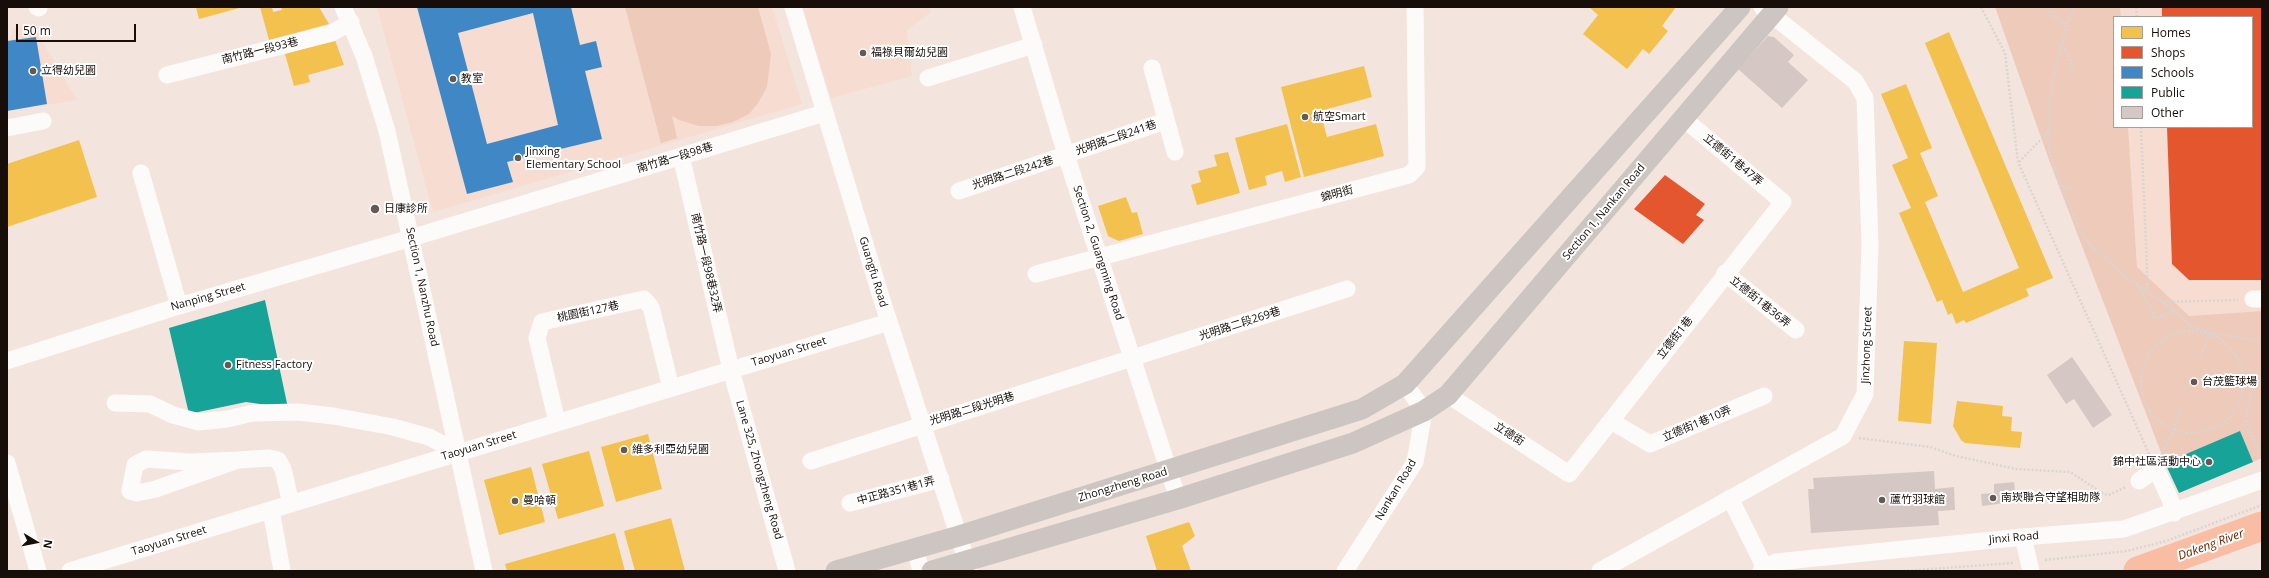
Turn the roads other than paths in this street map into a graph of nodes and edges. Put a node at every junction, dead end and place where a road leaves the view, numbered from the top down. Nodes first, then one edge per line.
1 (793, 7) edge
2 (1022, 7) edge
3 (1415, 7) edge
4 (1740, 7) edge
5 (1770, 10) edge
6 (347, 14) edge
7 (1034, 45) junction
8 (1152, 68) dead end
9 (167, 75) dead end
10 (928, 78) dead end
11 (824, 113) junction
12 (1683, 118) junction
13 (1165, 121) junction
14 (43, 122) dead end
15 (7, 128) edge
16 (1175, 152) dead end
17 (1066, 155) junction
18 (681, 156) junction
19 (141, 172) dead end
20 (959, 191) dead end
21 (1783, 202) joint
22 (411, 238) junction
23 (1100, 258) junction
24 (1036, 274) dead end
25 (1726, 274) junction
26 (1347, 289) dead end
27 (179, 306) junction
28 (889, 322) junction
29 (1796, 330) dead end
30 (1133, 359) junction
31 (7, 361) edge
32 (731, 370) junction
33 (1405, 384) junction
34 (671, 388) junction
35 (1448, 395) junction
36 (1764, 396) dead end
37 (116, 403) dead end
38 (1424, 411) junction
39 (1611, 421) junction
40 (557, 422) junction
41 (924, 424) junction
42 (459, 453) junction
43 (238, 460) junction
44 (811, 461) dead end
45 (7, 463) edge
46 (1170, 471) junction
47 (1569, 474) joint
48 (941, 479) junction
49 (2262, 480) edge
50 (2139, 481) road end
51 (1730, 498) junction
52 (1178, 499) junction
53 (850, 503) dead end
54 (291, 504) junction
55 (271, 510) junction
56 (2174, 513) junction
57 (959, 536) junction
58 (2022, 537) junction
59 (915, 549) junction
60 (969, 566) edge
61 (2029, 566) edge
62 (1763, 570) edge
63 (38, 571) edge
64 (70, 571) edge
65 (282, 571) edge
66 (484, 571) edge
67 (787, 571) edge
68 (836, 571) edge
69 (921, 571) edge
70 (932, 571) edge
71 (1345, 571) edge
72 (1600, 571) edge

1 - 11 street, Guangfu Road
2 - 7 street, Section 2, Guangming Road
3 - 23 street, 錦明街
4 - 33 main road
5 - 12 main road, Section 1, Nankan Road
5 - 51 street, Jinzhong Street
6 - 9 street, 南竹路一段93巷
6 - 22 street, Section 1, Nanzhu Road
7 - 10 street
7 - 17 street, Section 2, Guangming Road
8 - 13 street
11 - 18 street, 南竹路一段98巷
11 - 28 street, Guangfu Road
12 - 21 street, 立德街1巷47弄
12 - 35 main road, Section 1, Nankan Road
13 - 16 street
13 - 17 street, 光明路二段241巷
14 - 15 street
17 - 20 street, 光明路二段242巷
17 - 23 street, Section 2, Guangming Road
18 - 22 street, 南竹路一段98巷
18 - 32 street, 南竹路一段98巷32弄
19 - 27 street
21 - 25 street, 立德街1巷
22 - 27 street, Nanping Street
22 - 42 street, Section 1, Nanzhu Road
23 - 24 street, 錦明街
23 - 30 street, Section 2, Guangming Road
25 - 29 street, 立德街1巷36弄
25 - 39 street, 立德街1巷
26 - 30 street, 光明路二段269巷
27 - 31 street, Nanping Street
28 - 32 street, Taoyuan Street
28 - 41 street, Guangfu Road
30 - 41 street, 光明路二段光明巷
30 - 46 street, Section 2, Guangming Road
32 - 34 street, Taoyuan Street
32 - 67 street, Lane 325, Zhongzheng Road
33 - 38 street
33 - 46 main road, Zhongzheng Road
34 - 40 street, Taoyuan Street
34 - 40 street, 桃園街127巷
35 - 38 main road, Section 1, Nankan Road
35 - 47 street, 立德街
36 - 39 street, 立德街1巷10弄
37 - 42 street
38 - 52 main road
38 - 71 street, Nankan Road
39 - 47 street, 立德街1巷
40 - 42 street, Taoyuan Street
41 - 44 street, 光明路二段光明巷
41 - 48 street, Guangfu Road
42 - 54 street, Taoyuan Street
42 - 66 street, Section 1, Nanzhu Road
43 - 43 street
43 - 54 street
45 - 63 street
46 - 52 street, Section 2, Guangming Road
46 - 57 main road, Zhongzheng Road
48 - 53 street, 中正路351巷1弄
48 - 57 street, Guangfu Road
49 - 56 street, Jinxi Road
50 - 56 street
51 - 62 street
51 - 72 street
52 - 60 main road
54 - 55 street, Taoyuan Street
55 - 64 street, Taoyuan Street
55 - 65 street
56 - 58 street, Jinxi Road
57 - 59 main road, Zhongzheng Road
57 - 60 street, Guangfu Road
58 - 61 street
58 - 62 street, Jinxi Road
59 - 68 main road, Zhongzheng Road
59 - 69 street
60 - 70 main road

